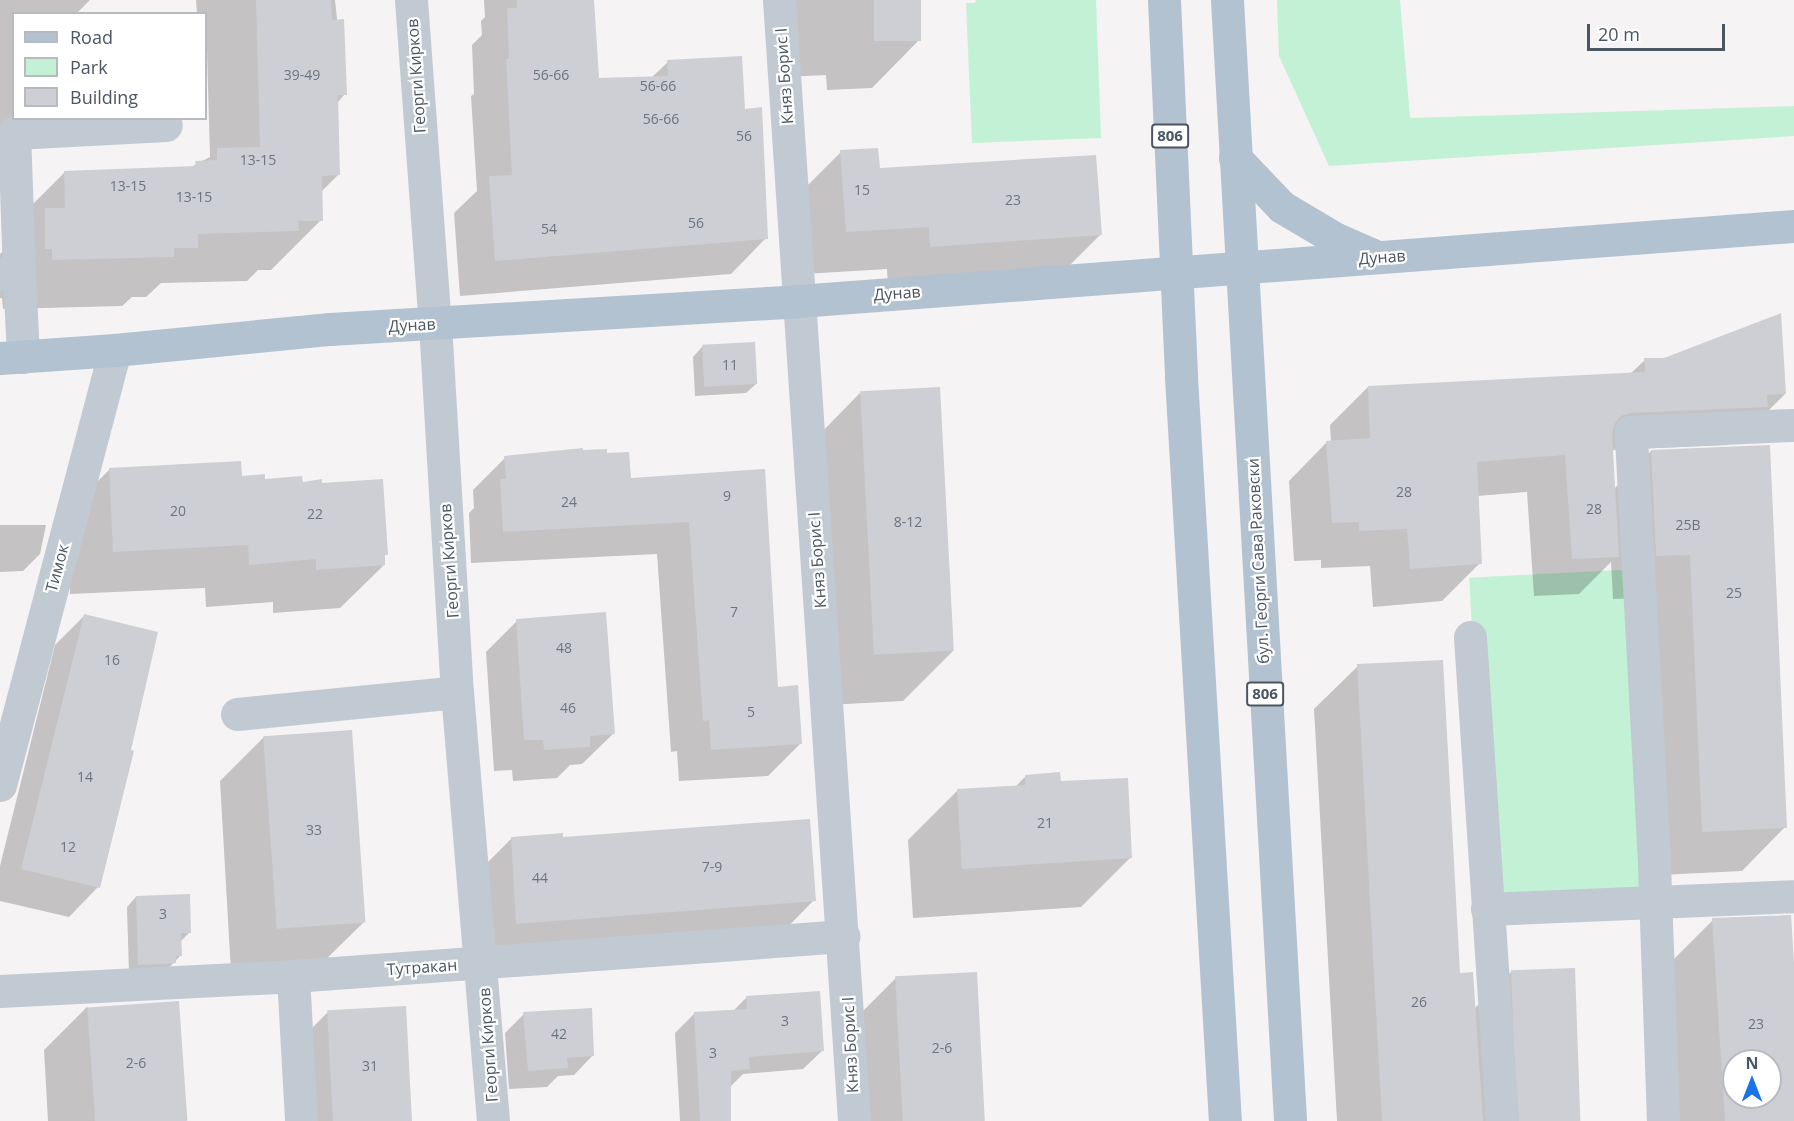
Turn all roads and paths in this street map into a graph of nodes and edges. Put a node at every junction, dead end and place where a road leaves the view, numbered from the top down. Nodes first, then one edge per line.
1 (411, 0) edge
2 (779, 0) edge
3 (1164, 0) edge
4 (1227, 0) edge
5 (166, 125) dead end
6 (1235, 158) junction
7 (1794, 226) edge
8 (1380, 258) junction
9 (1240, 267) junction
10 (1177, 272) junction
11 (9, 274) edge
12 (798, 301) junction
13 (435, 324) junction
14 (115, 350) junction
15 (12, 357) edge
16 (1794, 425) edge
17 (1470, 637) dead end
18 (457, 692) junction
19 (237, 714) dead end
20 (0, 785) edge
21 (1794, 896) edge
22 (1654, 903) junction
23 (1487, 909) junction
24 (844, 936) junction
25 (482, 962) junction
26 (293, 976) junction
27 (0, 991) edge
28 (301, 1121) edge
29 (494, 1121) edge
30 (854, 1121) edge
31 (1225, 1121) edge
32 (1290, 1121) edge
33 (1502, 1121) edge
34 (1663, 1121) edge

1 - 13 street, Георги Кирков
2 - 12 street, Княз Борис I
3 - 10 main road, 806
4 - 6 main road, бул. Георги Сава Раковски / 806
5 - 11 street
6 - 8 main road
6 - 9 main road, бул. Георги Сава Раковски / 806
7 - 8 main road, Дунав
8 - 9 main road, Дунав
9 - 10 main road, Дунав
9 - 32 main road, бул. Георги Сава Раковски / 806
10 - 12 main road, Дунав
10 - 31 main road, 806
11 - 15 street
12 - 13 main road, Дунав
12 - 24 street, Княз Борис I
13 - 14 main road, Дунав
13 - 18 street, Георги Кирков
14 - 15 main road, Дунав
14 - 20 street, Тимок
16 - 22 street
17 - 23 street
18 - 19 street
18 - 25 street, Георги Кирков
21 - 22 street
22 - 23 street
22 - 34 street
23 - 33 street
24 - 25 street, Тутракан
24 - 30 street, Княз Борис I
25 - 26 street, Тутракан
25 - 29 street, Георги Кирков
26 - 27 street, Тутракан
26 - 28 street

